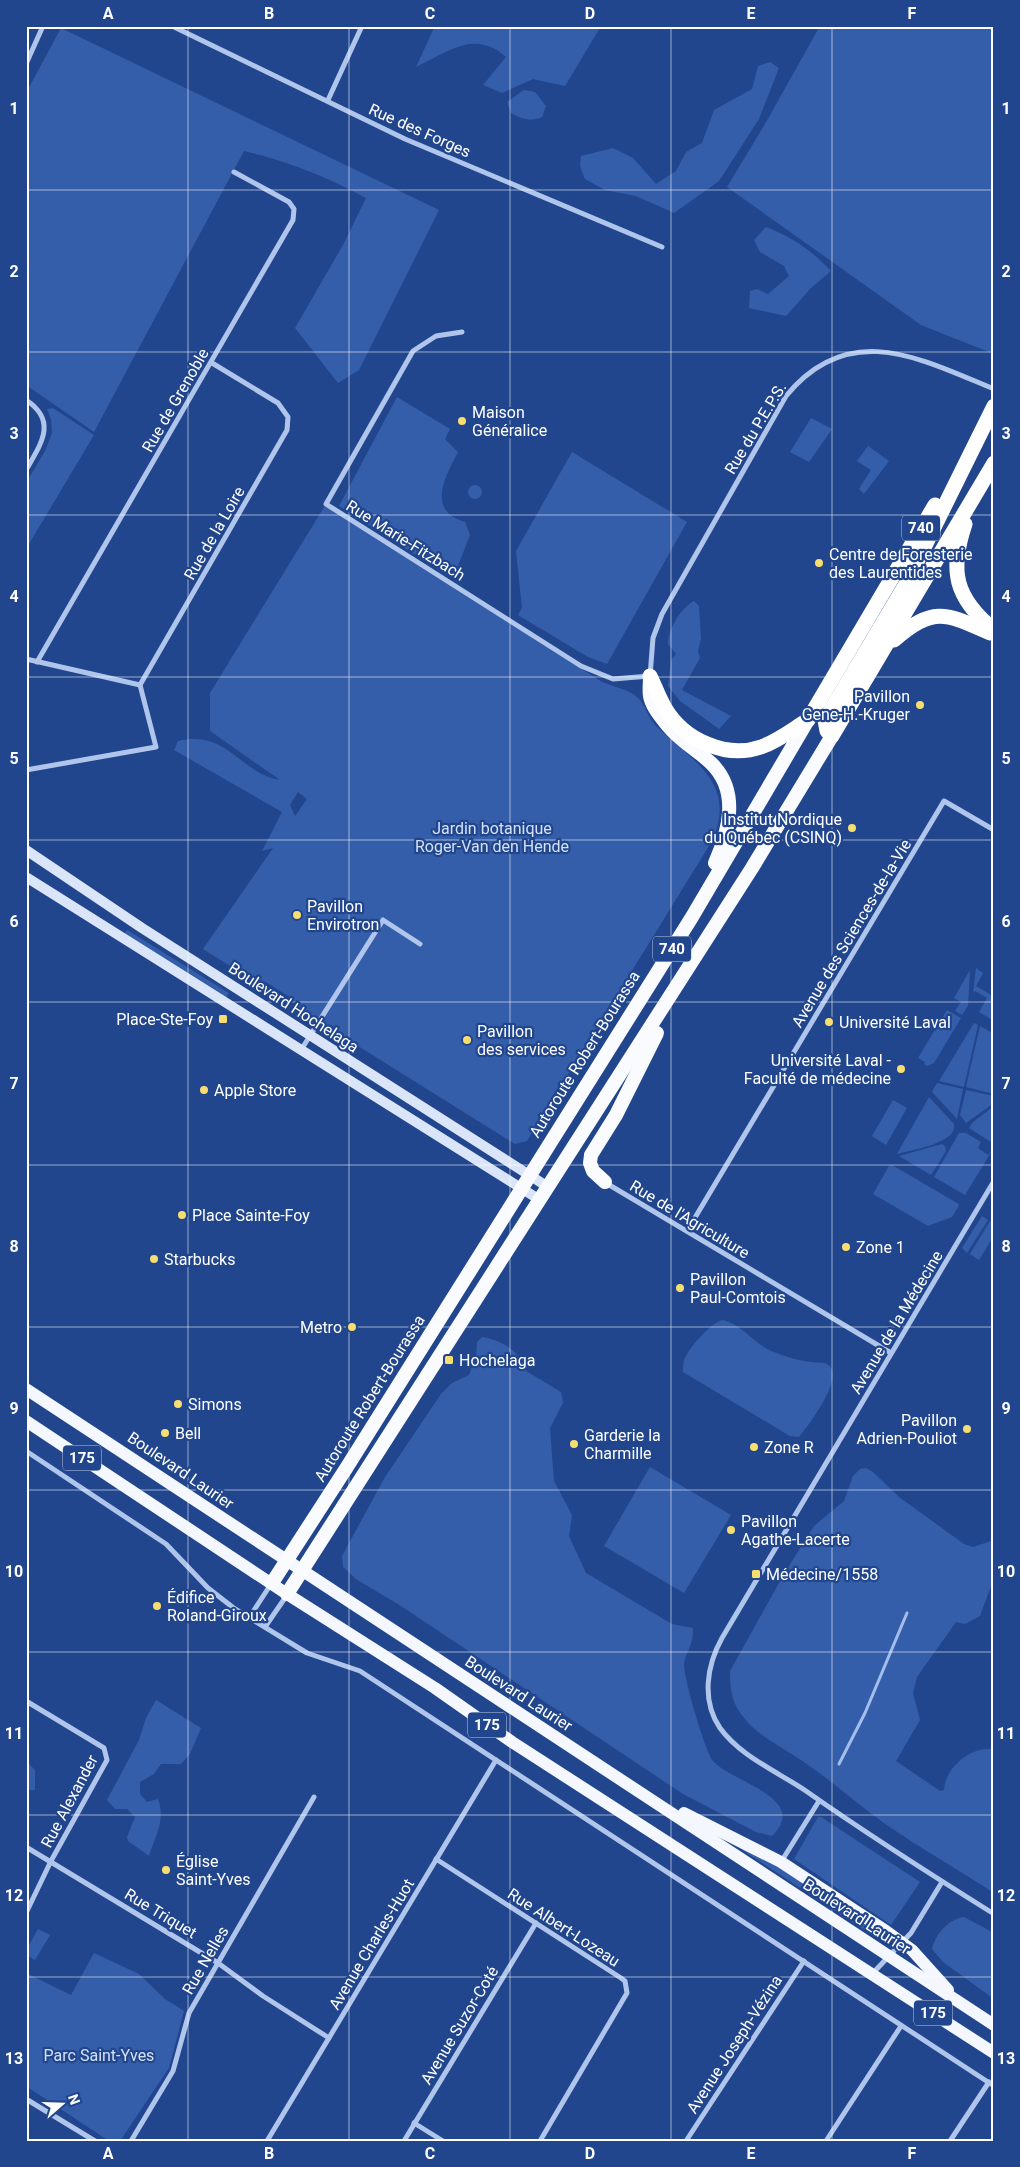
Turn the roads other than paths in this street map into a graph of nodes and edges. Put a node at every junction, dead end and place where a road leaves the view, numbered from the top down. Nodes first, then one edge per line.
1 (44, 26) edge
2 (172, 26) edge
3 (362, 26) edge
4 (26, 64) edge
5 (328, 100) junction
6 (234, 172) dead end
7 (662, 247) dead end
8 (462, 332) dead end
9 (212, 363) junction
10 (994, 389) edge
11 (26, 400) edge
12 (994, 406) edge
13 (994, 410) edge
14 (980, 432) junction
15 (994, 462) edge
16 (26, 470) edge
17 (983, 481) junction
18 (994, 630) edge
19 (994, 635) edge
20 (884, 650) junction
21 (26, 659) edge
22 (37, 662) junction
23 (650, 676) junction
24 (140, 685) junction
25 (808, 720) junction
26 (832, 736) junction
27 (26, 770) edge
28 (994, 830) edge
29 (26, 850) edge
30 (26, 877) edge
31 (692, 917) junction
32 (719, 920) junction
33 (420, 944) dead end
34 (310, 1035) junction
35 (300, 1050) junction
36 (529, 1174) junction
37 (994, 1181) edge
38 (605, 1182) joint
39 (548, 1187) junction
40 (520, 1188) junction
41 (540, 1200) junction
42 (687, 1231) junction
43 (891, 1353) junction
44 (26, 1390) edge
45 (26, 1421) edge
46 (26, 1451) edge
47 (287, 1560) junction
48 (304, 1571) junction
49 (272, 1583) junction
50 (287, 1594) junction
51 (249, 1618) junction
52 (264, 1627) junction
53 (26, 1702) edge
54 (496, 1760) junction
55 (646, 1795) junction
56 (314, 1797) dead end
57 (819, 1801) junction
58 (26, 1847) edge
59 (436, 1859) junction
60 (51, 1861) junction
61 (781, 1862) junction
62 (942, 1882) junction
63 (26, 1913) edge
64 (994, 1914) edge
65 (536, 1923) junction
66 (903, 1942) junction
67 (888, 1956) junction
68 (804, 1960) junction
69 (218, 1962) junction
70 (872, 1974) junction
71 (965, 2006) junction
72 (994, 2025) edge
73 (900, 2026) junction
74 (329, 2038) junction
75 (994, 2053) edge
76 (991, 2084) edge
77 (26, 2099) edge
78 (414, 2123) junction
79 (96, 2141) edge
80 (131, 2141) edge
81 (267, 2141) edge
82 (404, 2141) edge
83 (443, 2141) edge
84 (540, 2141) edge
85 (686, 2141) edge
86 (826, 2141) edge
87 (950, 2141) edge

1 - 4 street
2 - 5 street, Rue des Forges
3 - 5 street
5 - 7 street, Rue des Forges
6 - 9 street, Rue de Grenoble
8 - 23 street, Rue Marie-Fitzbach
9 - 22 street, Rue de Grenoble
9 - 24 street, Rue de la Loire
10 - 23 street, Rue du P.E.P.S.
11 - 16 street
12 - 14 highway
13 - 14 highway, Autoroute Robert-Bourassa / 740
14 - 25 highway, Autoroute Robert-Bourassa / 740
14 - 26 highway
15 - 17 highway, 740
17 - 18 highway
17 - 20 highway, 740
19 - 20 highway
20 - 26 highway, 740
21 - 22 street
22 - 24 street
23 - 25 highway
23 - 31 highway
24 - 27 street
25 - 31 highway, Autoroute Robert-Bourassa / 740
26 - 32 highway, 740
28 - 42 street, Avenue des Sciences-de-la-Vie
29 - 34 main road, Boulevard Hochelaga
30 - 35 main road, Boulevard Hochelaga
31 - 36 highway, Autoroute Robert-Bourassa / 740
32 - 38 highway
32 - 39 highway, 740
33 - 34 street
34 - 35 street
34 - 36 main road, Boulevard Hochelaga
35 - 40 main road, Boulevard Hochelaga
36 - 39 main road, Boulevard Hochelaga
36 - 40 highway, Autoroute Robert-Bourassa / 740
37 - 43 street, Avenue de la Médecine
38 - 42 street, Rue de l'Agriculture
39 - 41 highway, 740
40 - 41 main road, Boulevard Hochelaga
40 - 47 highway, Autoroute Robert-Bourassa
41 - 48 highway
42 - 43 street, Rue de l'Agriculture
43 - 57 street, Avenue de la Médecine
44 - 47 main road, Boulevard Laurier / 175
45 - 49 main road, 175
46 - 51 street
47 - 48 main road, Boulevard Laurier / 175
47 - 49 highway, Autoroute Robert-Bourassa
48 - 50 highway
48 - 55 main road, Boulevard Laurier / 175
49 - 50 main road, 175
49 - 51 street
50 - 52 street
50 - 70 main road, 175
51 - 52 street
52 - 54 street
53 - 60 street, Rue Alexander
54 - 59 street, Avenue Charles-Huot
54 - 68 street
55 - 61 main road
55 - 67 main road, Boulevard Laurier / 175
56 - 69 street, Rue Nelles
57 - 61 street
57 - 62 street, Avenue de la Médecine
58 - 60 street, Rue Triquet
59 - 65 street, Rue Albert-Lozeau
59 - 74 street, Avenue Charles-Huot
60 - 63 street, Rue Alexander
60 - 69 street, Rue Triquet
61 - 66 main road
62 - 64 street, Avenue de la Médecine
62 - 66 street
65 - 78 street, Avenue Suzor-Coté
65 - 84 street, Rue Albert-Lozeau
66 - 67 street
66 - 71 main road
67 - 70 street
67 - 71 main road, Boulevard Laurier / 175
68 - 73 street
68 - 85 street, Avenue Joseph-Vézina
69 - 74 street, Rue Triquet
69 - 80 street, Rue Nelles
70 - 75 main road, 175
71 - 72 main road, Boulevard Laurier / 175
73 - 76 street
73 - 86 street
74 - 81 street, Avenue Charles-Huot
76 - 87 street
77 - 79 street
78 - 82 street, Avenue Suzor-Coté
78 - 83 street

